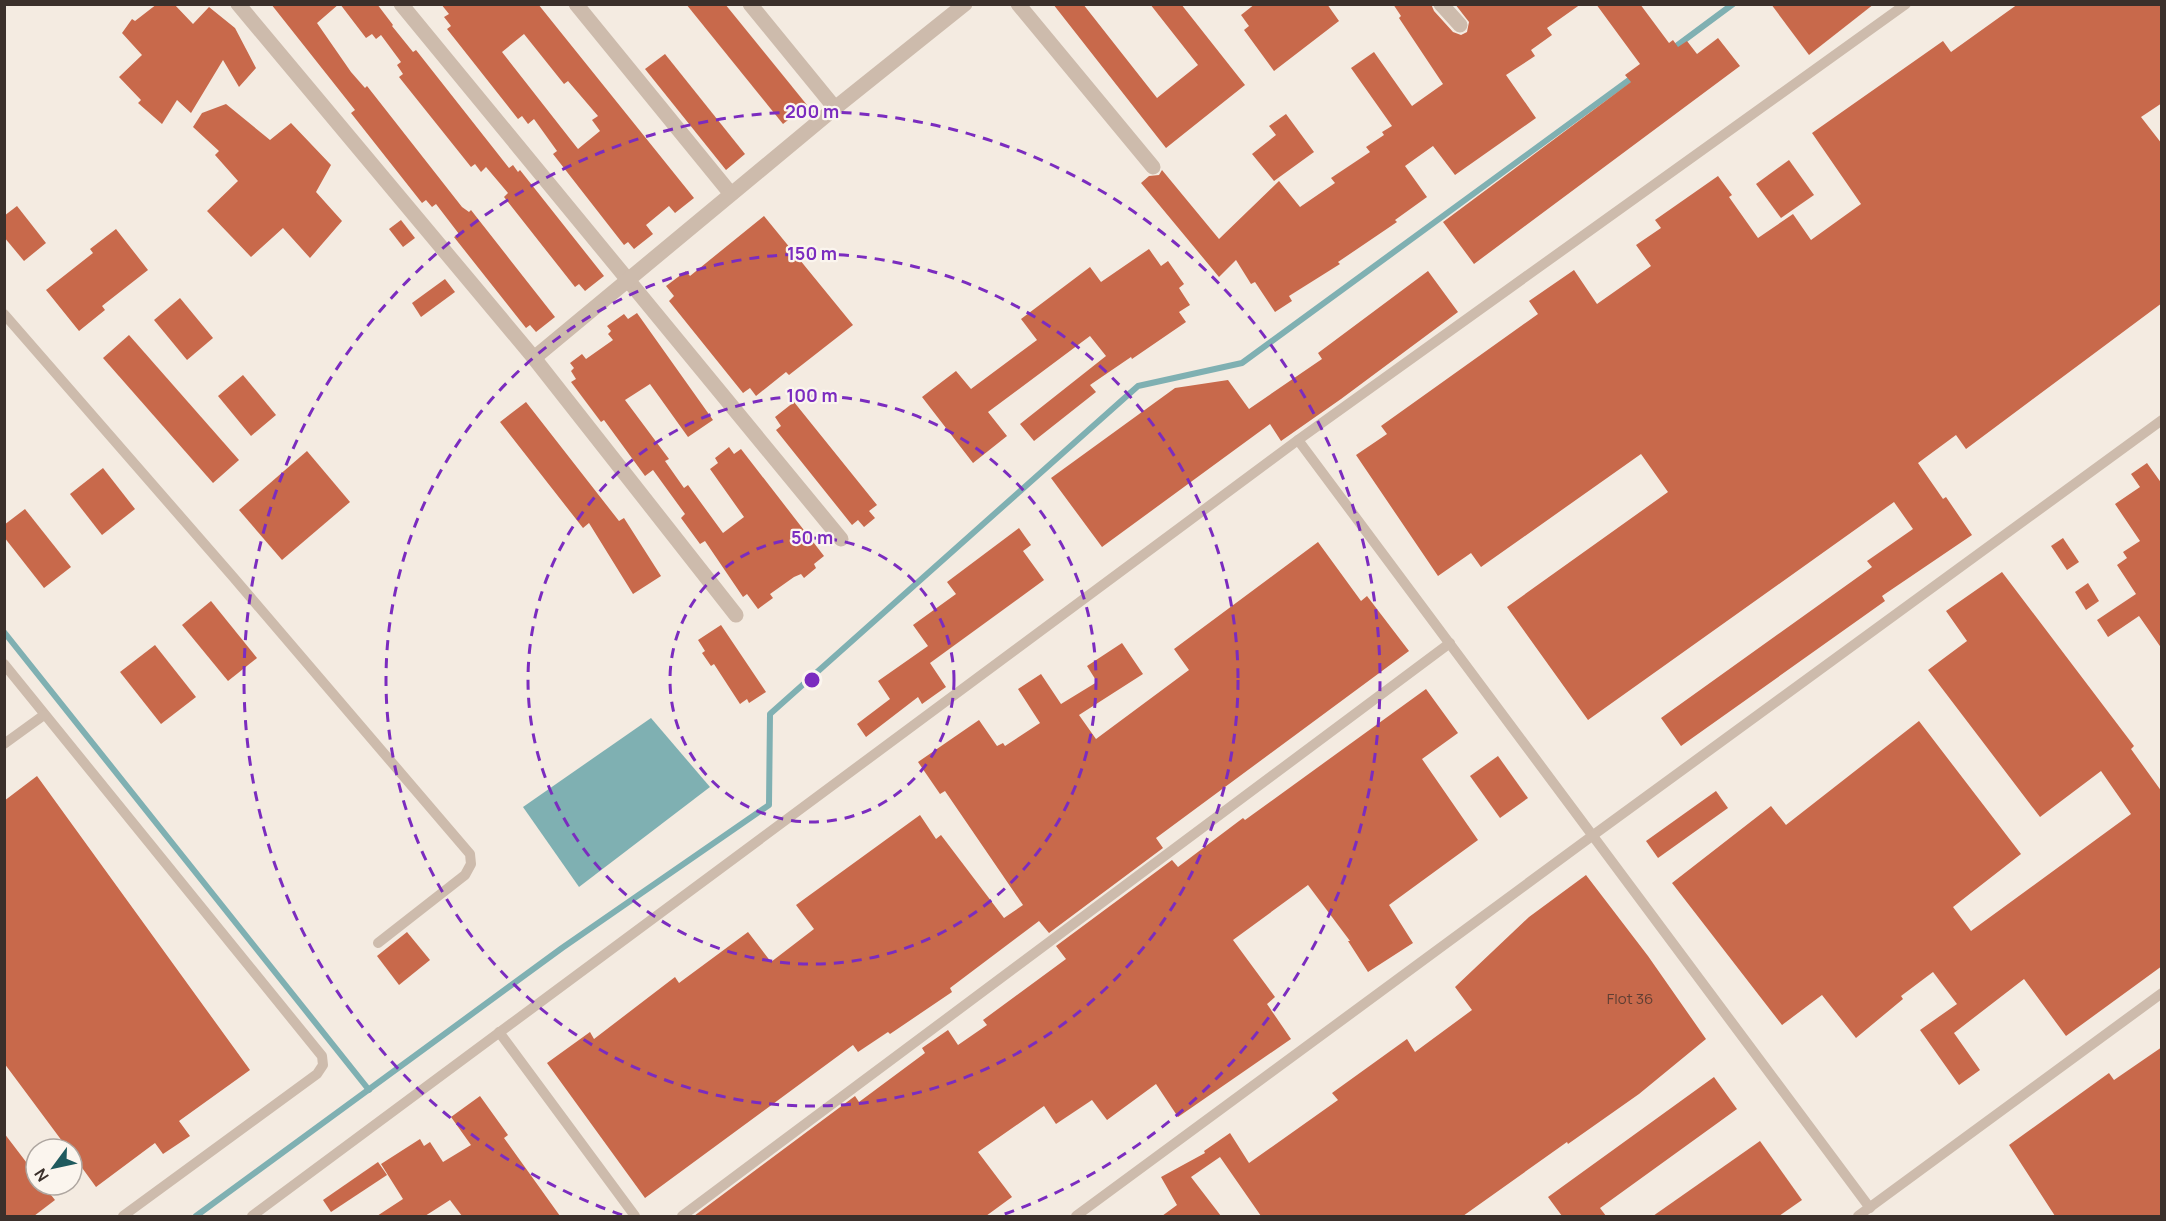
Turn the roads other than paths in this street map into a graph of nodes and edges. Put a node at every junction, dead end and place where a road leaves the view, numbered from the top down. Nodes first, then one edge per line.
1 (238, 4) edge
2 (401, 4) edge
3 (576, 4) edge
4 (750, 4) edge
5 (965, 4) edge
6 (1017, 4) edge
7 (1441, 4) edge
8 (1906, 4) edge
9 (1460, 25) dead end
10 (835, 108) junction
11 (1153, 167) dead end
12 (731, 194) junction
13 (629, 280) junction
14 (4, 314) edge
15 (534, 358) junction
16 (2162, 420) edge
17 (1298, 440) junction
18 (841, 539) dead end
19 (736, 615) dead end
20 (1450, 643) junction
21 (4, 664) edge
22 (44, 715) junction
23 (4, 744) edge
24 (1592, 836) junction
25 (378, 943) dead end
26 (2162, 993) edge
27 (499, 1032) junction
28 (1870, 1208) junction
29 (123, 1216) edge
30 (252, 1216) edge
31 (635, 1216) edge
32 (682, 1216) edge
33 (1076, 1216) edge
34 (1858, 1216) edge

1 - 15 street
2 - 13 street
3 - 12 street
4 - 10 street
5 - 10 street
6 - 11 street
7 - 9 street
8 - 17 lane
10 - 12 street
12 - 13 street
13 - 15 street
13 - 18 street
14 - 25 lane
15 - 19 street
16 - 24 lane
17 - 20 lane
17 - 27 lane
20 - 24 lane
20 - 32 lane
21 - 22 lane
22 - 23 lane
22 - 29 lane
24 - 28 lane
24 - 33 lane
26 - 28 lane
27 - 30 lane
27 - 31 lane
28 - 34 lane

